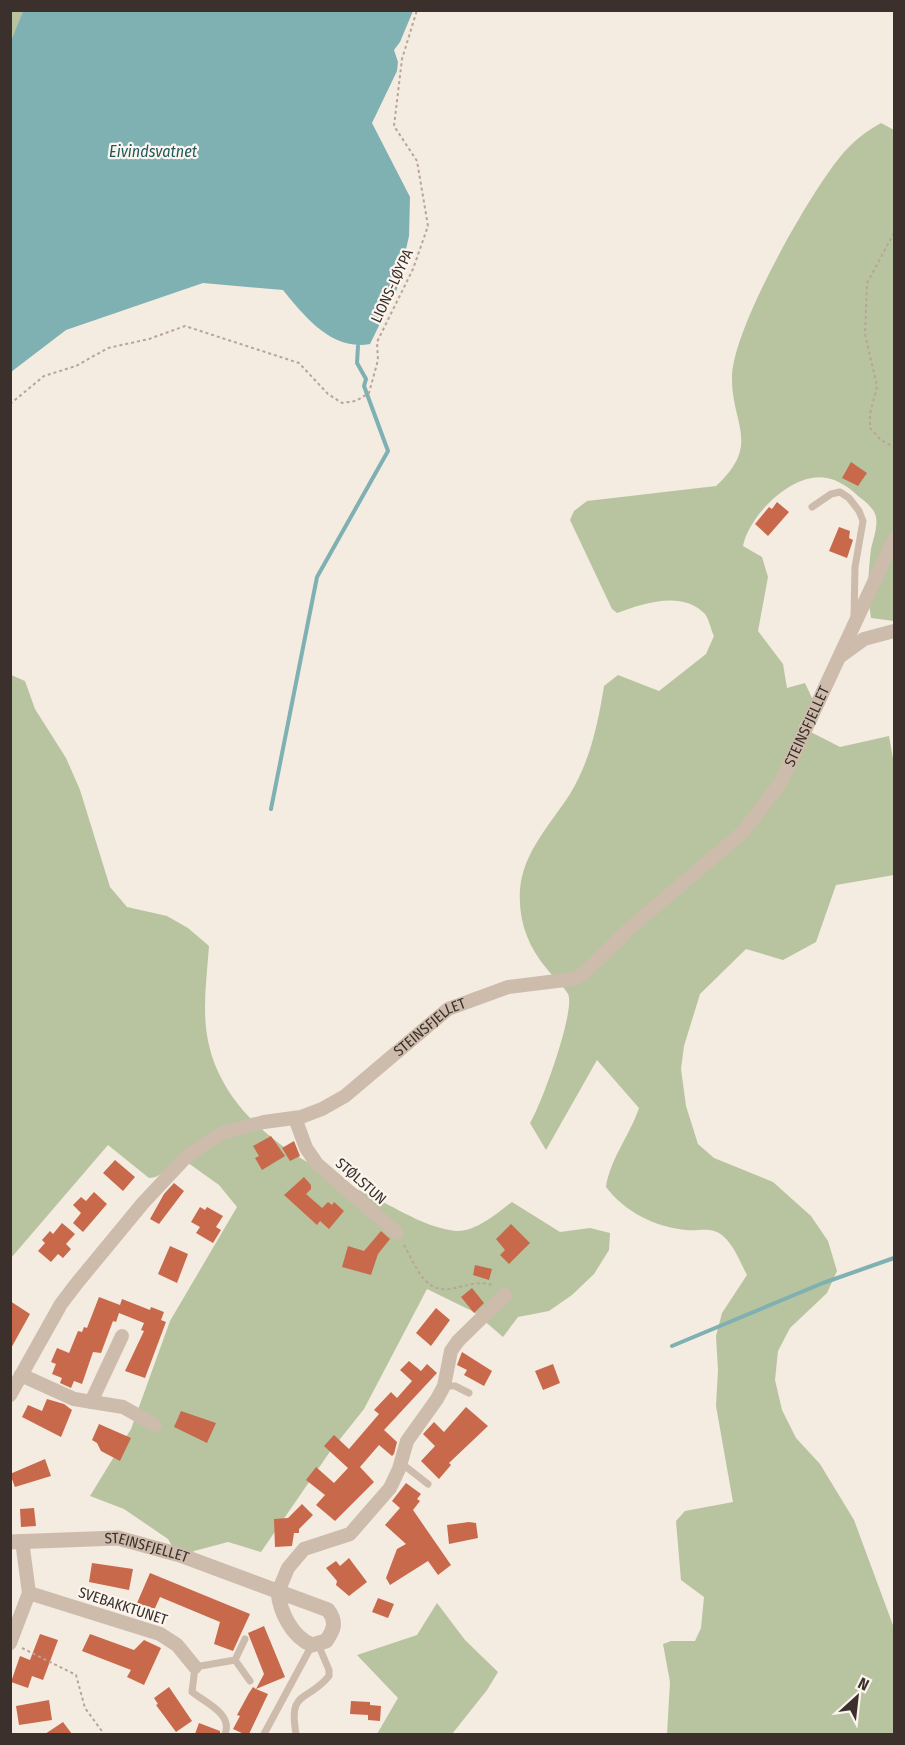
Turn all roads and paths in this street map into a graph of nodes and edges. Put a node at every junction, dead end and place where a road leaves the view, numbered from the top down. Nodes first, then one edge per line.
1 (417, 10) edge
2 (894, 233) edge
3 (10, 404) edge
4 (894, 447) edge
5 (812, 507) dead end
6 (894, 539) edge
7 (856, 622) junction
8 (894, 631) edge
9 (840, 656) junction
10 (295, 1118) junction
11 (397, 1233) joint
12 (505, 1295) joint
13 (122, 1336) dead end
14 (21, 1375) junction
15 (444, 1386) junction
16 (469, 1393) dead end
17 (10, 1395) edge
18 (91, 1402) junction
19 (155, 1425) dead end
20 (401, 1464) junction
21 (428, 1484) dead end
22 (16, 1542) edge
23 (278, 1592) junction
24 (29, 1593) junction
25 (245, 1639) dead end
26 (14, 1645) edge
27 (315, 1645) junction
28 (234, 1660) junction
29 (195, 1667) junction
30 (250, 1681) dead end
31 (104, 1734) edge
32 (225, 1734) edge
33 (264, 1734) edge
34 (296, 1734) edge

1 - 3 path, LIONS-LØYPA
2 - 4 path
5 - 7 lane
6 - 7 street, STEINSFJELLET
7 - 9 street, STEINSFJELLET
8 - 9 street
9 - 10 street, STEINSFJELLET
10 - 11 street, STØLSTUN
10 - 14 street, STEINSFJELLET
11 - 12 path
12 - 15 street
13 - 18 street
14 - 17 street, STEINSFJELLET
14 - 18 street
15 - 16 lane
15 - 20 street
18 - 19 street
20 - 21 lane
20 - 23 street
22 - 23 street, STEINSFJELLET
22 - 24 street
23 - 27 street
23 - 27 street, STEINSFJELLET
24 - 26 street
24 - 29 street, SVEBAKKTUNET
25 - 28 lane
26 - 31 path
27 - 33 lane
27 - 34 lane
28 - 29 lane
28 - 30 lane
29 - 32 lane

